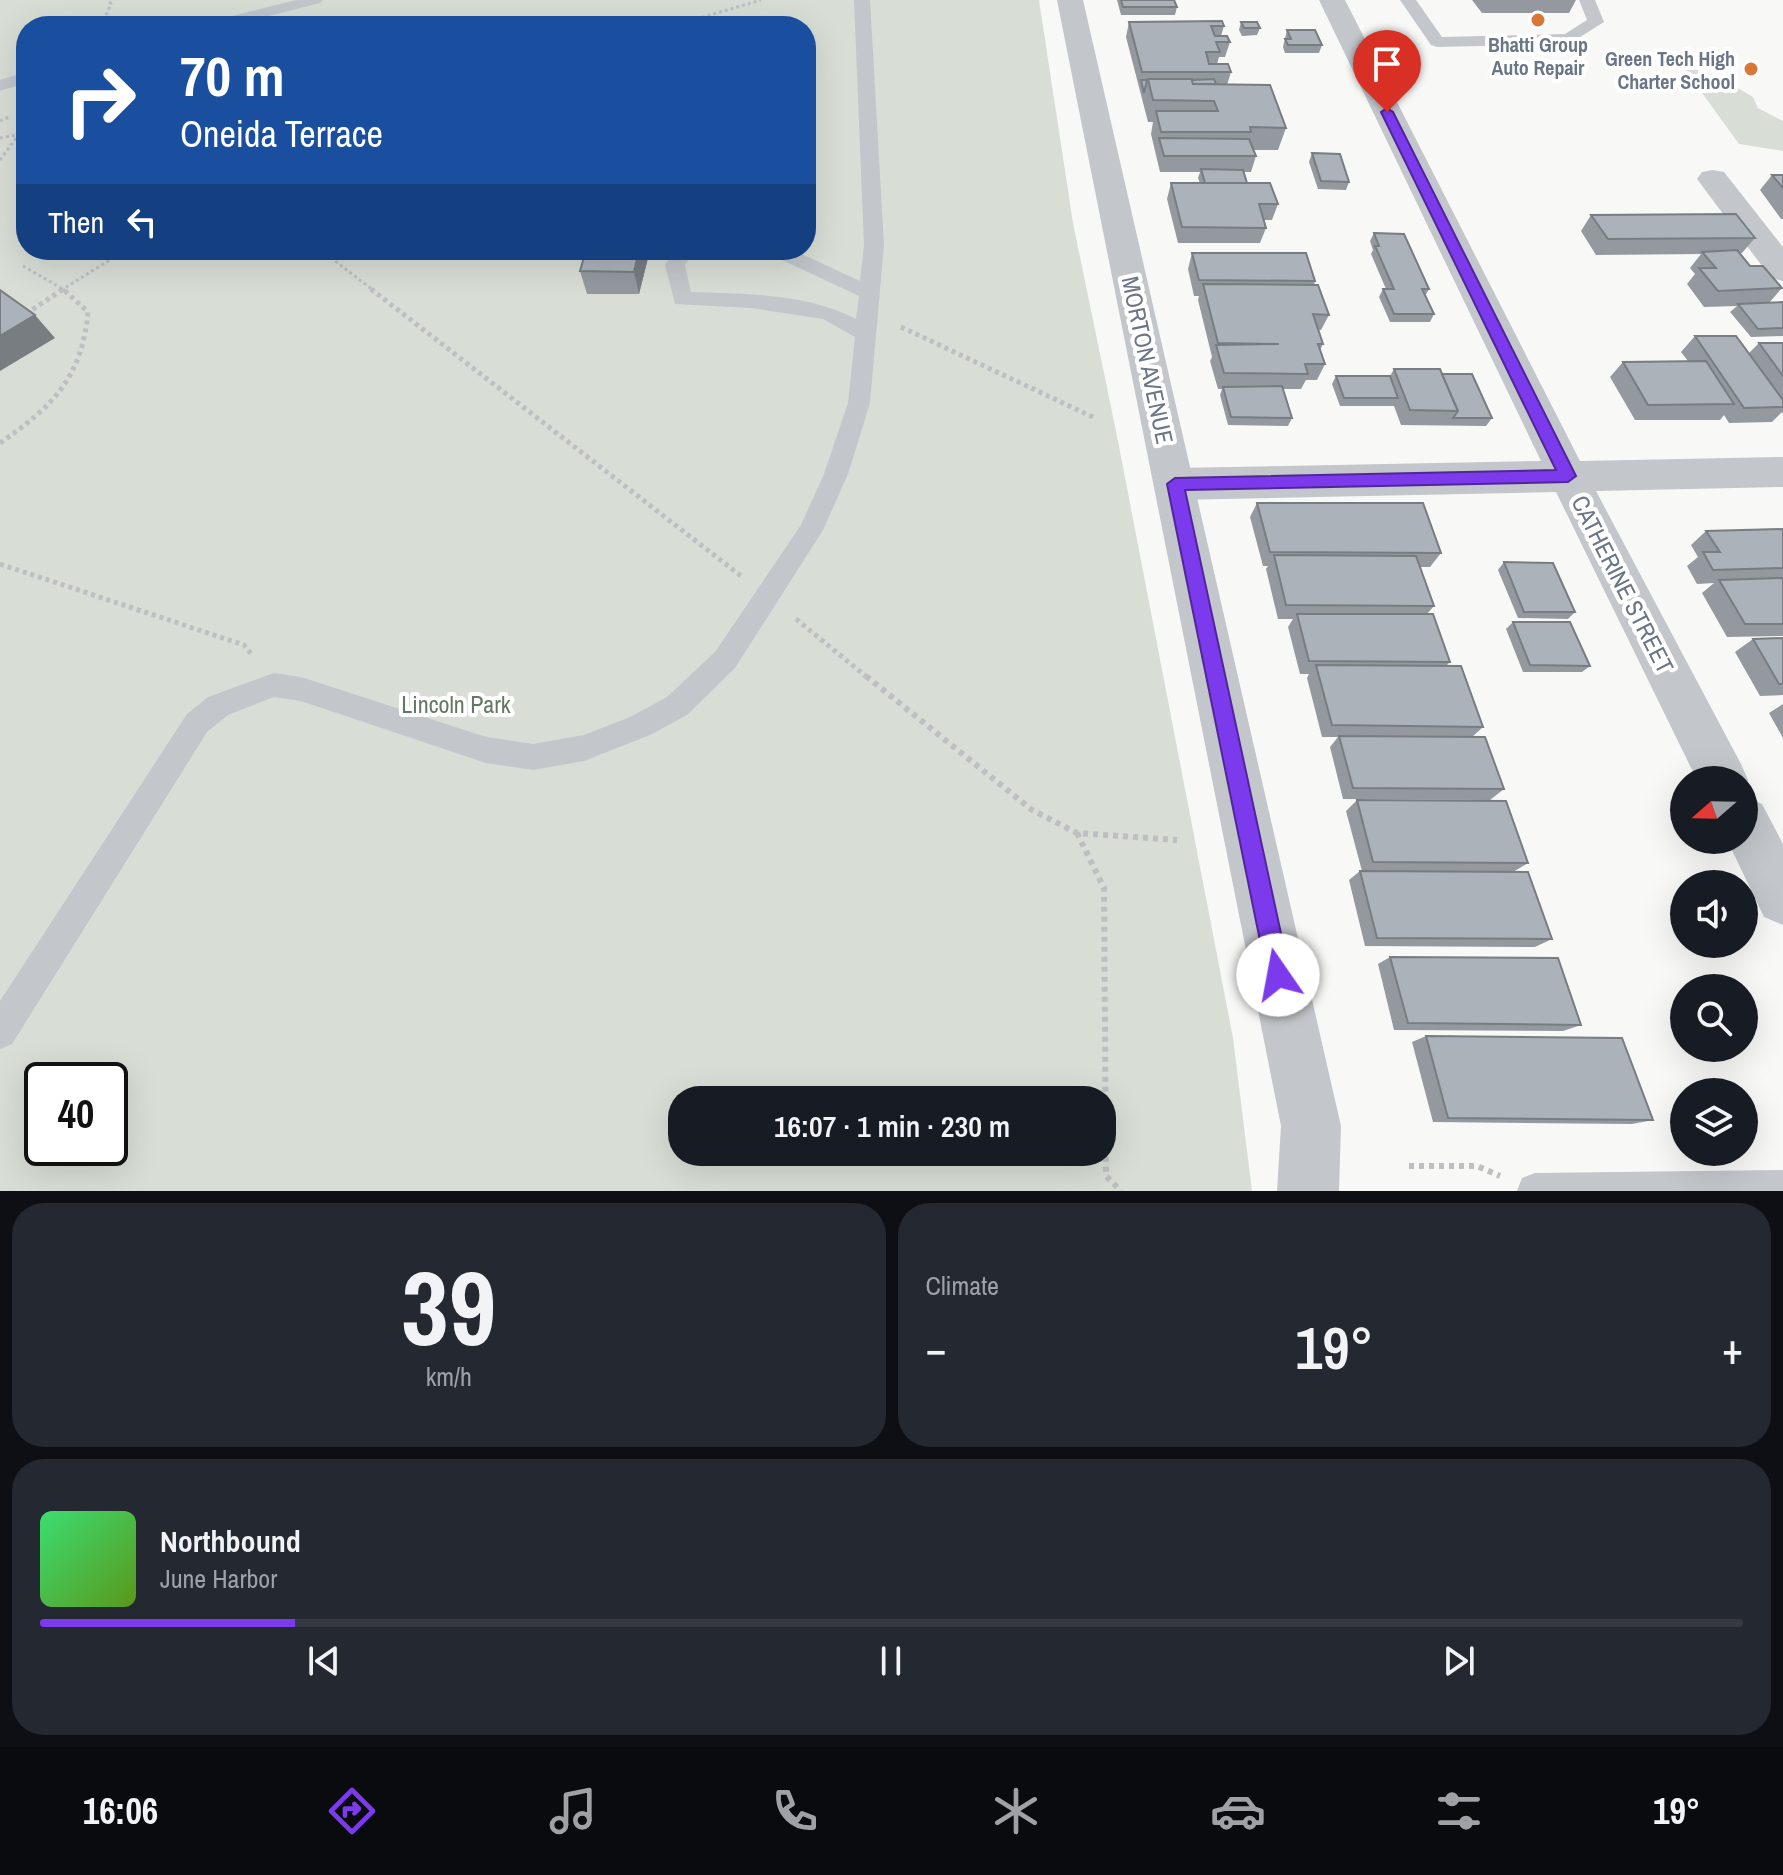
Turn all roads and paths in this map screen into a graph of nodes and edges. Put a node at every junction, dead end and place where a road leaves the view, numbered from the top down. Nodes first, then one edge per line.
1 (270, 0) edge
2 (315, 0) edge
3 (761, 0) edge
4 (862, 0) edge
5 (1070, 0) edge
6 (1332, 0) edge
7 (1408, 0) edge
8 (1587, 0) edge
9 (247, 16) edge
10 (250, 16) edge
11 (707, 16) edge
12 (16, 138) edge
13 (0, 160) edge
14 (1713, 179) dead end
15 (110, 260) edge
16 (678, 260) edge
17 (791, 260) edge
18 (23, 266) dead end
19 (1783, 270) edge
20 (63, 289) junction
21 (868, 313) junction
22 (24, 316) edge
23 (1095, 418) dead end
24 (0, 443) edge
25 (1783, 472) edge
26 (1568, 476) junction
27 (1175, 484) junction
28 (0, 564) edge
29 (274, 685) junction
30 (1716, 766) edge
31 (1077, 833) dead end
32 (1758, 849) edge
33 (1783, 898) edge
34 (0, 1032) edge
35 (1409, 1166) dead end
36 (1520, 1185) edge
37 (1780, 1189) edge
38 (1121, 1191) edge
39 (1308, 1191) edge

1 - 9 lane
2 - 10 lane
3 - 11 path
4 - 21 lane
5 - 27 street, MORTON AVENUE
6 - 26 street, CATHERINE STREET
7 - 8 lane
12 - 13 path
14 - 19 street
15 - 20 path
16 - 21 lane
17 - 21 lane
18 - 20 path
20 - 22 path
20 - 24 path
21 - 23 path
21 - 29 lane
25 - 26 street
26 - 27 street
26 - 30 street, CATHERINE STREET
27 - 39 street, MORTON AVENUE
28 - 29 path
29 - 34 lane
31 - 38 path
32 - 33 street
35 - 36 path
36 - 37 lane

